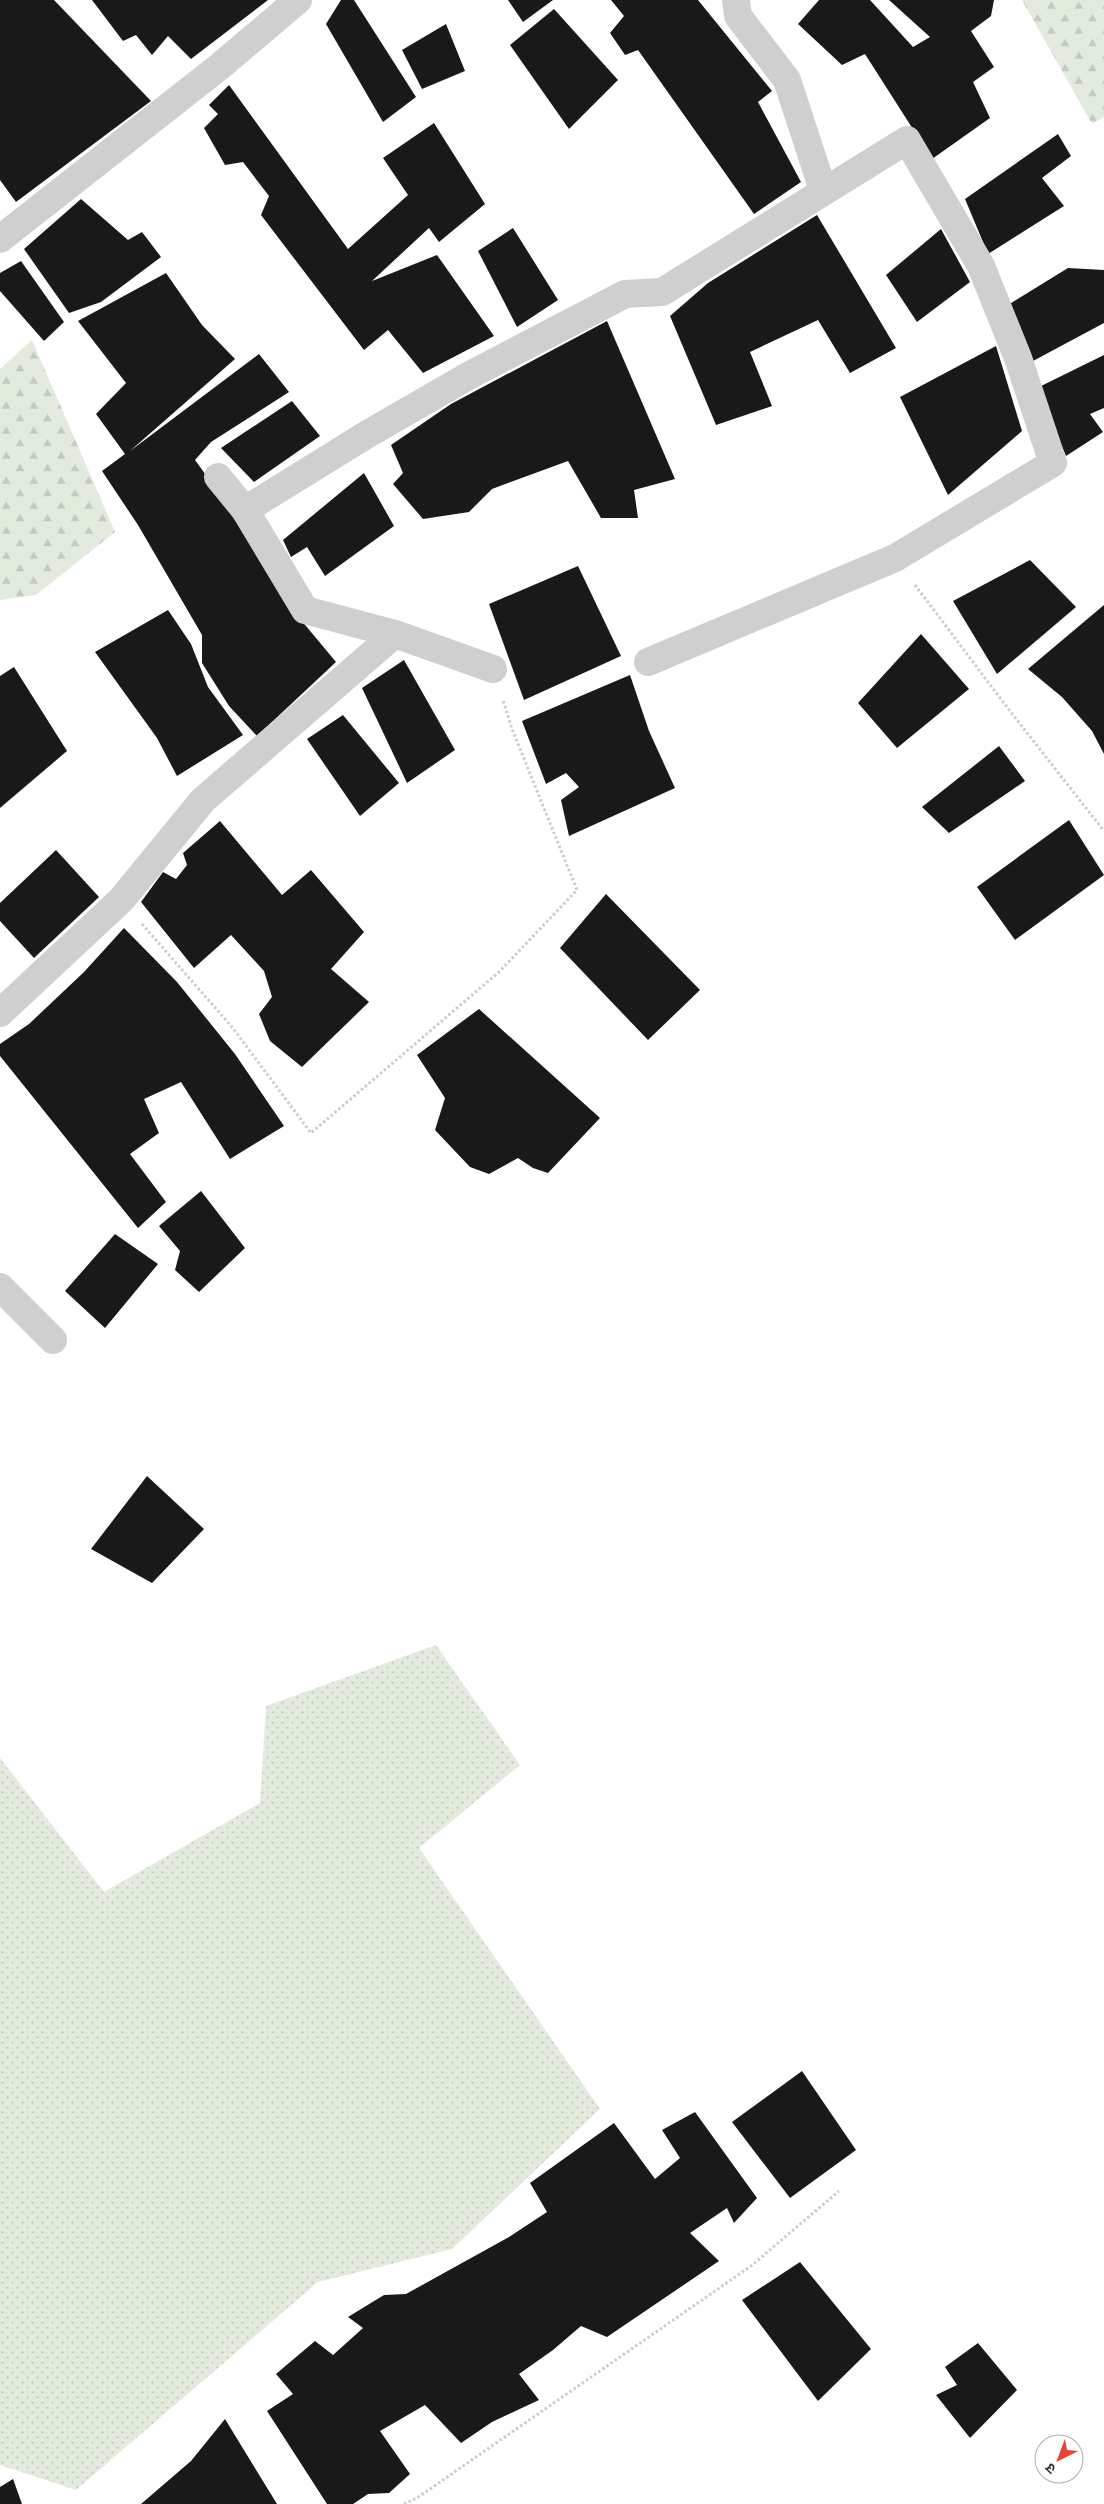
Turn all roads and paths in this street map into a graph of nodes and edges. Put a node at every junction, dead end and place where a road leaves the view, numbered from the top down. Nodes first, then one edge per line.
1 (298, 0) edge
2 (736, 0) edge
3 (823, 190) junction
4 (0, 239) edge
5 (218, 477) dead end
6 (245, 510) junction
7 (895, 558) junction
8 (395, 634) junction
9 (648, 662) dead end
10 (493, 669) joint
11 (1104, 831) edge
12 (121, 900) junction
13 (0, 1013) edge
14 (0, 1287) edge
15 (53, 1340) dead end
16 (838, 2191) dead end
17 (404, 2504) edge

1 - 4 street
2 - 3 street
3 - 6 street
3 - 7 street
5 - 6 street
6 - 8 street
7 - 9 street
7 - 11 path
8 - 10 street
8 - 12 street
10 - 12 path
12 - 13 street
14 - 15 street
16 - 17 path

